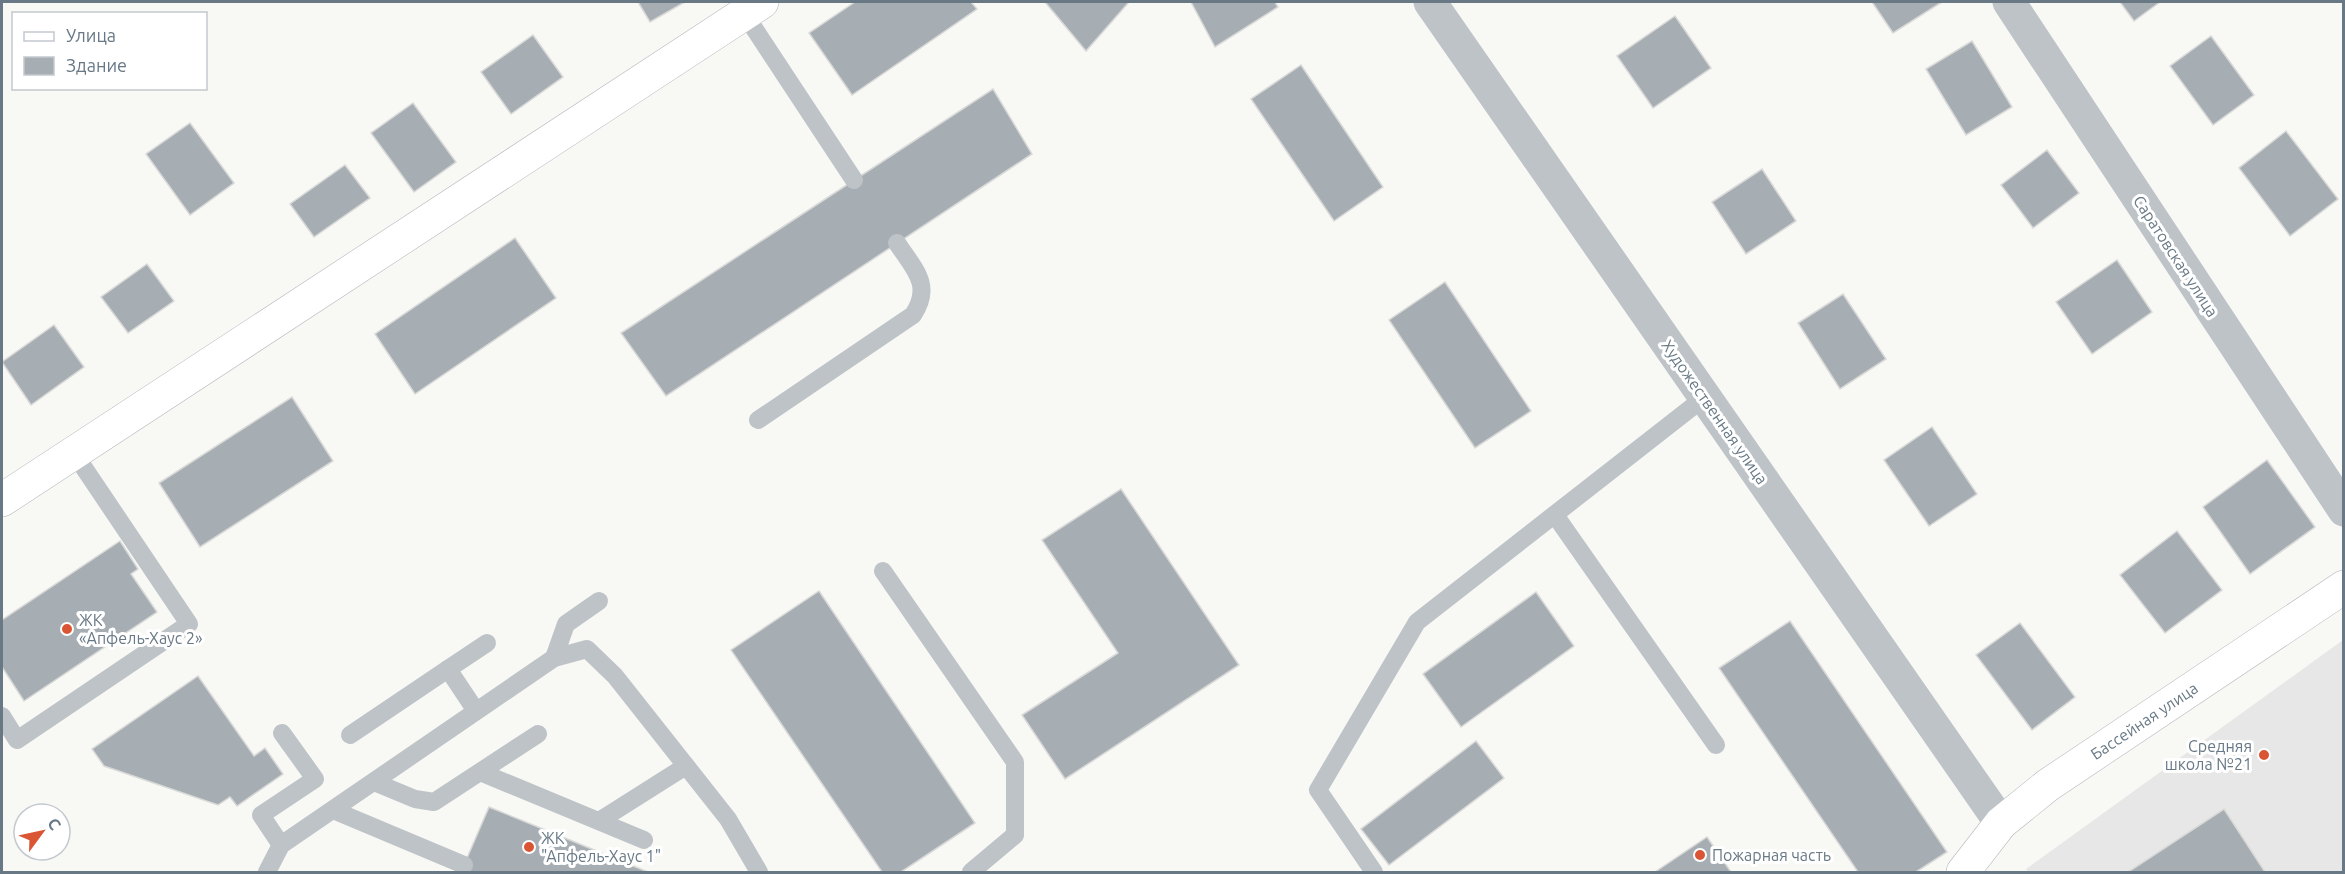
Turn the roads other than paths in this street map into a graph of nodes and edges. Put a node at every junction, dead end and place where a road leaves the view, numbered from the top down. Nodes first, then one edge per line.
1 (1430, 2) edge
2 (2009, 2) edge
3 (748, 5) edge
4 (854, 180) dead end
5 (897, 243) dead end
6 (1705, 398) junction
7 (758, 420) dead end
8 (74, 453) junction
9 (2, 500) edge
10 (2343, 510) edge
11 (1555, 515) junction
12 (883, 571) dead end
13 (2343, 587) edge
14 (599, 601) dead end
15 (487, 644) dead end
16 (554, 658) junction
17 (448, 669) junction
18 (476, 711) junction
19 (2, 716) edge
20 (282, 733) dead end
21 (538, 734) dead end
22 (350, 735) dead end
23 (1716, 745) dead end
24 (686, 766) junction
25 (480, 772) junction
26 (374, 782) junction
27 (333, 810) junction
28 (599, 821) junction
29 (2001, 823) junction
30 (644, 840) dead end
31 (281, 845) junction
32 (464, 865) dead end
33 (267, 873) edge
34 (759, 873) edge
35 (971, 873) edge
36 (1374, 873) edge
37 (1963, 873) edge

1 - 6 street, Художественная улица
2 - 10 street, Саратовская улица
3 - 4 lane
3 - 8 street
5 - 7 lane
6 - 11 lane
6 - 29 street, Художественная улица
8 - 9 street
8 - 19 lane
11 - 23 lane
11 - 36 lane
12 - 35 lane
13 - 29 street, Бассейная улица
14 - 16 lane
15 - 17 lane
16 - 18 lane
16 - 24 lane
17 - 18 lane
17 - 22 lane
18 - 26 lane
20 - 31 lane
21 - 25 lane
24 - 28 lane
24 - 34 lane
25 - 26 lane
25 - 28 lane
26 - 27 lane
27 - 31 lane
27 - 32 lane
28 - 30 lane
29 - 37 street, Бассейная улица
31 - 33 lane

